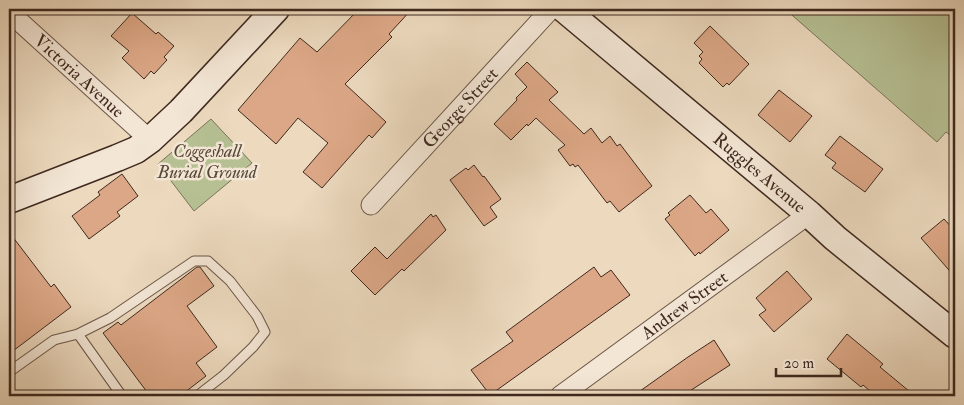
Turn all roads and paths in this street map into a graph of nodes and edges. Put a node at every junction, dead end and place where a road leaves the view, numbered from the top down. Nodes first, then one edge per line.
1 (276, 9) edge
2 (550, 9) edge
3 (564, 9) edge
4 (9, 12) edge
5 (150, 140) junction
6 (9, 200) edge
7 (371, 205) dead end
8 (809, 214) junction
9 (78, 334) junction
10 (955, 335) edge
11 (9, 372) edge
12 (122, 396) edge
13 (197, 396) edge
14 (560, 396) edge

1 - 5 street
2 - 7 street, George Street
3 - 8 street, Ruggles Avenue
4 - 5 street, Victoria Avenue
5 - 6 street
8 - 10 street, Ruggles Avenue
8 - 14 street, Andrew Street
9 - 11 lane
9 - 12 lane
9 - 13 lane

